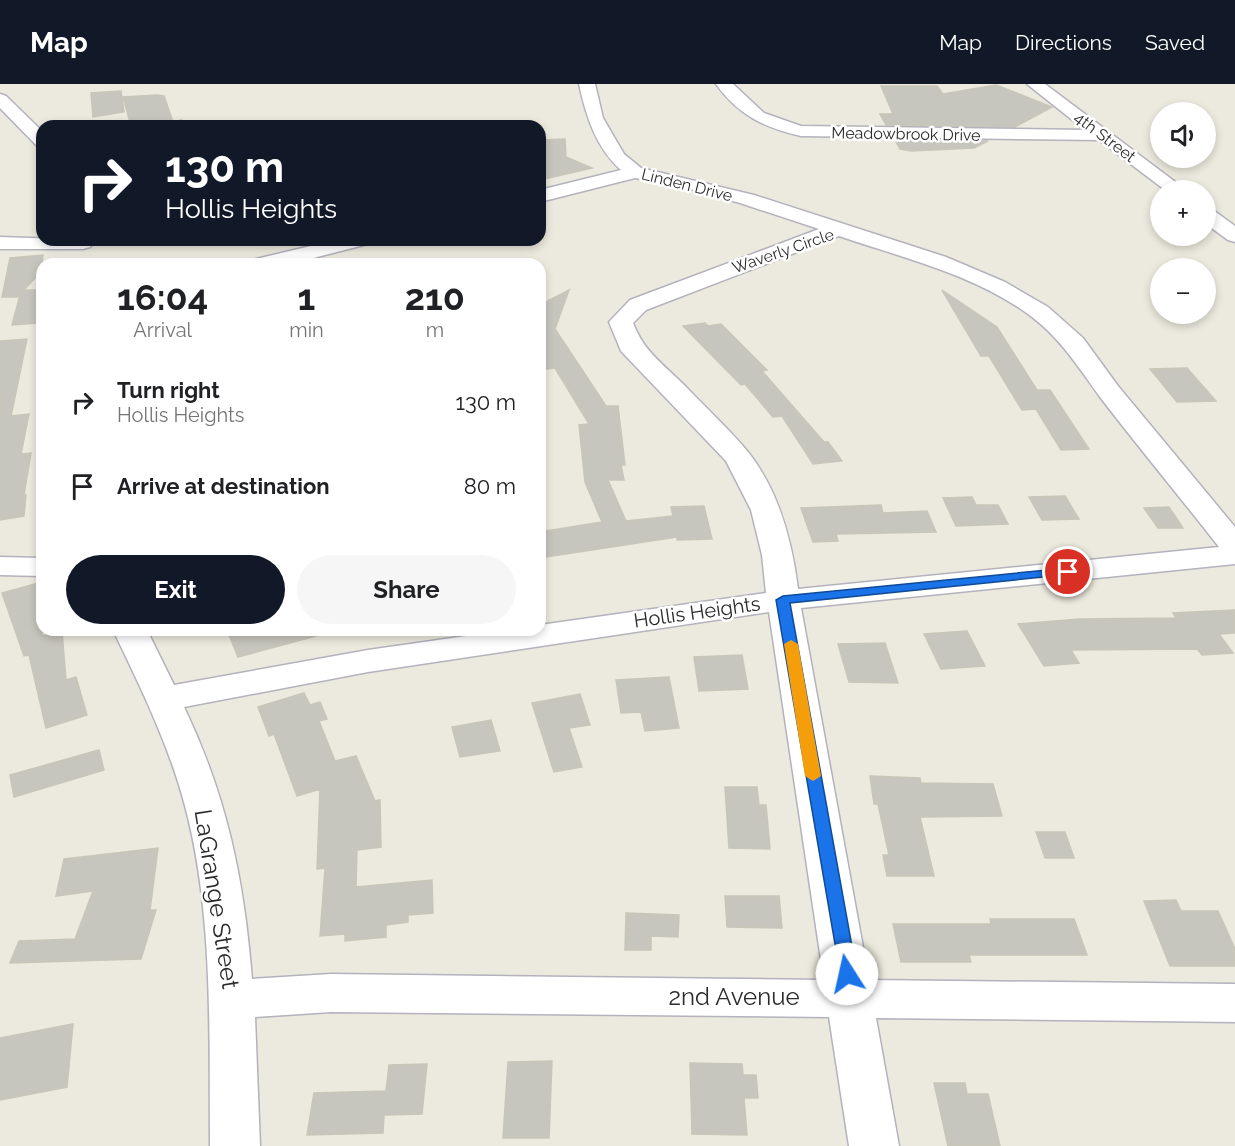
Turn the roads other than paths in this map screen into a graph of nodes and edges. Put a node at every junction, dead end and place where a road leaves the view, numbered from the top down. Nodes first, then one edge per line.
1 (587, 84) edge
2 (724, 84) edge
3 (1035, 84) edge
4 (0, 99) edge
5 (36, 135) edge
6 (1104, 135) junction
7 (635, 172) junction
8 (1163, 180) edge
9 (546, 194) edge
10 (1216, 222) edge
11 (837, 230) junction
12 (1235, 236) edge
13 (36, 242) edge
14 (0, 243) edge
15 (337, 246) edge
16 (288, 258) edge
17 (1235, 547) edge
18 (1235, 555) edge
19 (0, 566) edge
20 (36, 567) edge
21 (783, 600) junction
22 (546, 635) edge
23 (133, 636) edge
24 (538, 636) edge
25 (163, 699) junction
26 (851, 997) junction
27 (232, 999) junction
28 (1235, 1003) edge
29 (235, 1146) edge
30 (874, 1146) edge

1 - 7 street, Linden Drive
2 - 6 street, Meadowbrook Drive
3 - 6 street, 4th Street
4 - 5 street
6 - 8 street, 4th Street
7 - 9 street
7 - 11 street, Linden Drive
10 - 12 street
11 - 17 street, Waverly Circle
11 - 21 street, Waverly Circle
13 - 14 street
15 - 16 street
18 - 21 street, Hollis Heights
19 - 20 street
21 - 22 street, Hollis Heights
21 - 26 street
23 - 25 street, LaGrange Street
24 - 25 street, Hollis Heights
25 - 27 street, LaGrange Street
26 - 27 street, 2nd Avenue
26 - 28 street, 2nd Avenue
26 - 30 street
27 - 29 street, LaGrange Street

